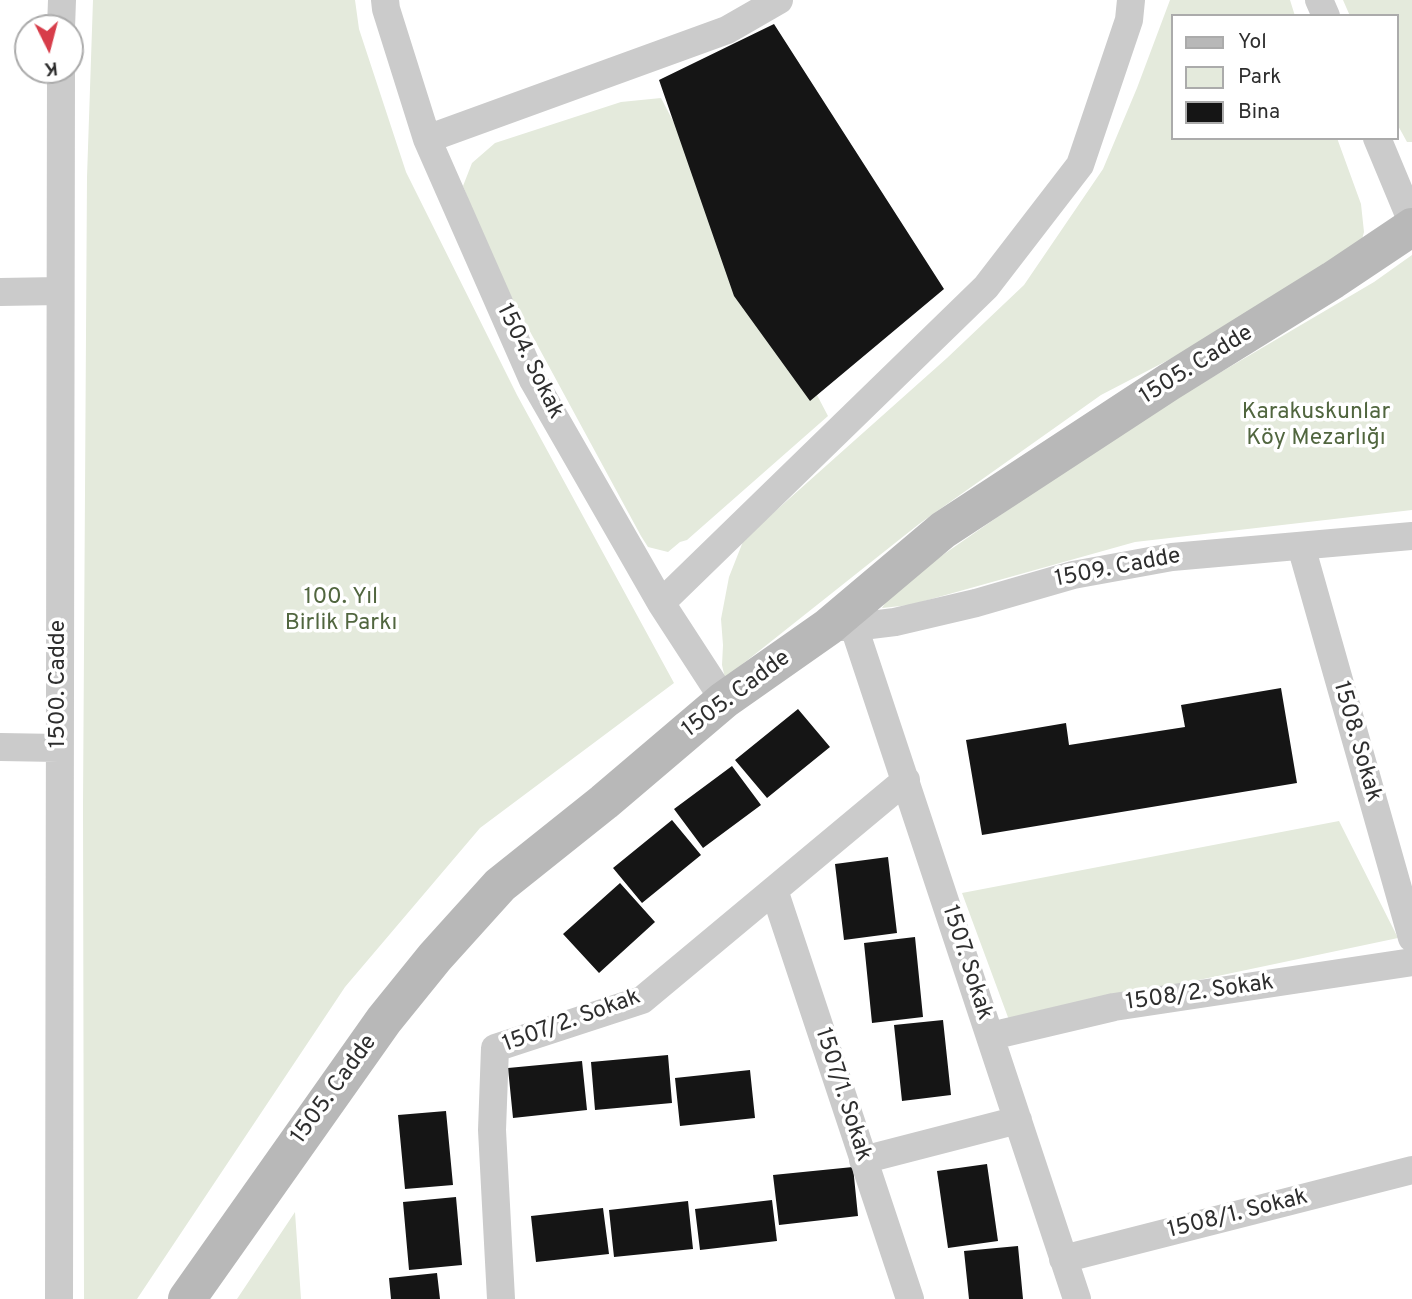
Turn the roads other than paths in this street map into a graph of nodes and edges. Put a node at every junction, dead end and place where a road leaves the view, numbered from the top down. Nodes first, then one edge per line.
1 (385, 0) edge
2 (779, 0) edge
3 (1131, 0) edge
4 (61, 84) edge
5 (427, 139) junction
6 (1378, 140) edge
7 (1412, 222) edge
8 (1412, 227) edge
9 (0, 292) edge
10 (60, 292) junction
11 (1412, 536) edge
12 (1301, 546) junction
13 (660, 603) junction
14 (841, 627) junction
15 (724, 701) junction
16 (0, 747) edge
17 (59, 748) junction
18 (906, 780) junction
19 (774, 890) junction
20 (1412, 938) edge
21 (1412, 962) edge
22 (991, 1037) junction
23 (1018, 1120) junction
24 (863, 1160) junction
25 (1412, 1170) edge
26 (1063, 1259) junction
27 (59, 1299) edge
28 (187, 1299) edge
29 (501, 1299) edge
30 (909, 1299) edge
31 (1077, 1299) edge

1 - 5 street, 1504. Sokak
2 - 5 street
3 - 13 street
4 - 10 street, 1500. Cadde
5 - 13 street, 1504. Sokak
6 - 7 street
8 - 14 street, 1505. Cadde
9 - 10 street
10 - 17 street, 1500. Cadde
11 - 12 street, 1509. Cadde
12 - 14 street, 1509. Cadde
12 - 20 street, 1508. Sokak
13 - 15 street, 1504. Sokak
14 - 15 street, 1505. Cadde
14 - 18 street, 1507. Sokak
15 - 28 street, 1505. Cadde
16 - 17 street
17 - 27 street, 1500. Cadde
18 - 19 street, 1507/2. Sokak
18 - 22 street, 1507. Sokak
19 - 24 street, 1507/1. Sokak
19 - 29 street, 1507/2. Sokak
21 - 22 street, 1508/2. Sokak
22 - 23 street, 1507. Sokak
23 - 24 street
23 - 26 street, 1507. Sokak
24 - 30 street, 1507/1. Sokak
25 - 26 street, 1508/1. Sokak
26 - 31 street, 1507. Sokak

